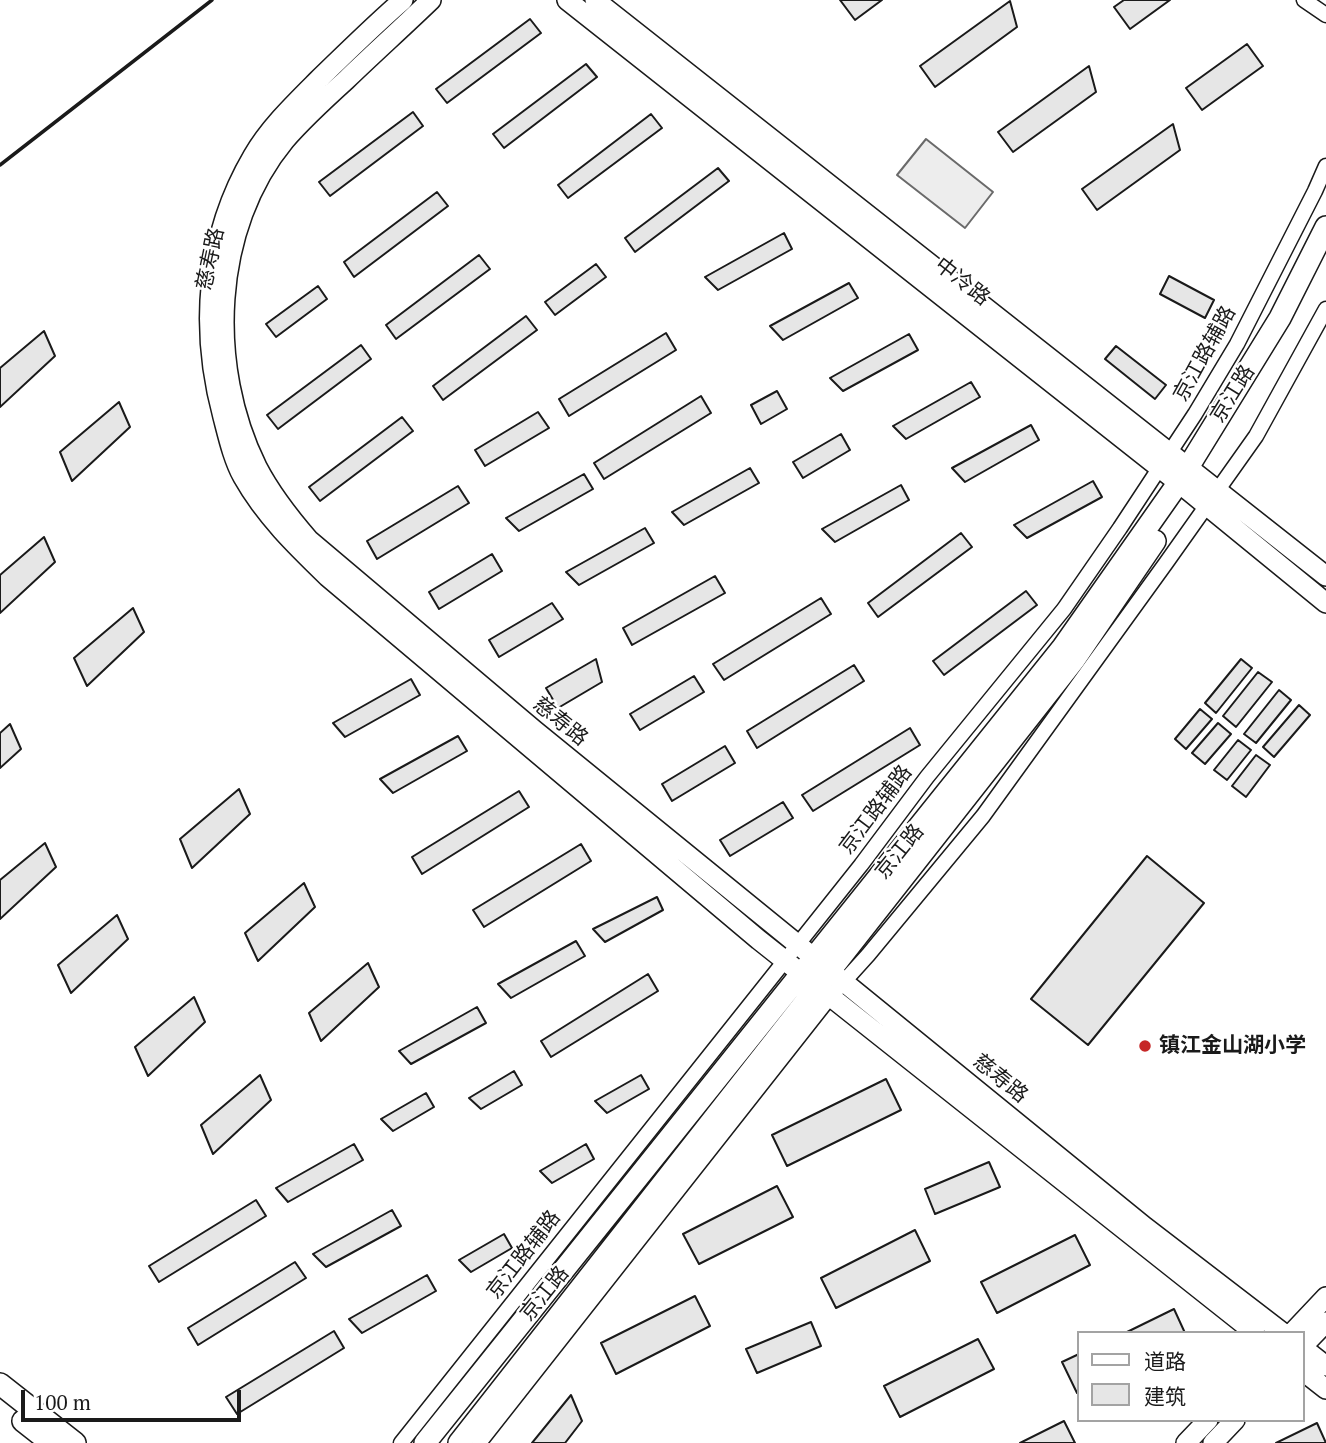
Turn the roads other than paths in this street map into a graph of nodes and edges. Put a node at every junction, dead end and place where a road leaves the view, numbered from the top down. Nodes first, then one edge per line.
1 (403, 0) edge
2 (431, 0) edge
3 (567, 0) edge
4 (595, 0) edge
5 (1304, 0) edge
6 (1326, 15) edge
7 (1326, 166) edge
8 (1326, 227) edge
9 (1326, 257) edge
10 (1326, 309) edge
11 (1165, 460) junction
12 (1189, 479) junction
13 (1212, 498) junction
14 (1326, 576) edge
15 (1326, 603) edge
16 (797, 944) junction
17 (785, 961) junction
18 (823, 978) junction
19 (1326, 1297) edge
20 (1326, 1322) edge
21 (1253, 1331) edge
22 (1280, 1331) edge
23 (1294, 1331) edge
24 (1305, 1345) edge
25 (1305, 1349) edge
26 (1326, 1366) edge
27 (1305, 1373) edge
28 (0, 1384) edge
29 (1326, 1389) edge
30 (0, 1402) edge
31 (1206, 1422) edge
32 (1233, 1422) edge
33 (51, 1443) edge
34 (75, 1443) edge
35 (401, 1443) edge
36 (425, 1443) edge
37 (459, 1443) edge
38 (479, 1443) edge
39 (1186, 1443) edge
40 (1213, 1443) edge

1 - 17 street, 慈寿路
2 - 16 street, 慈寿路
3 - 11 street, 中冷路
4 - 11 street, 中冷路
5 - 6 street
7 - 11 street, 京江路辅路
8 - 12 main road, 京江路
9 - 12 main road, 京江路
10 - 13 street
11 - 12 street, 中冷路
11 - 16 street, 京江路辅路
12 - 13 street, 中冷路
12 - 18 main road, 京江路
13 - 14 street, 中冷路
13 - 15 street, 中冷路
13 - 18 street
16 - 17 street, 京江路辅路
16 - 18 street, 慈寿路
17 - 18 street, 慈寿路
17 - 35 street, 京江路辅路
18 - 21 street, 慈寿路
18 - 22 street, 慈寿路
18 - 36 main road, 京江路
18 - 37 main road, 京江路
18 - 38 street
19 - 23 street
20 - 24 street
25 - 26 street
27 - 29 street
28 - 34 main road
30 - 33 main road
31 - 39 street
32 - 40 street

